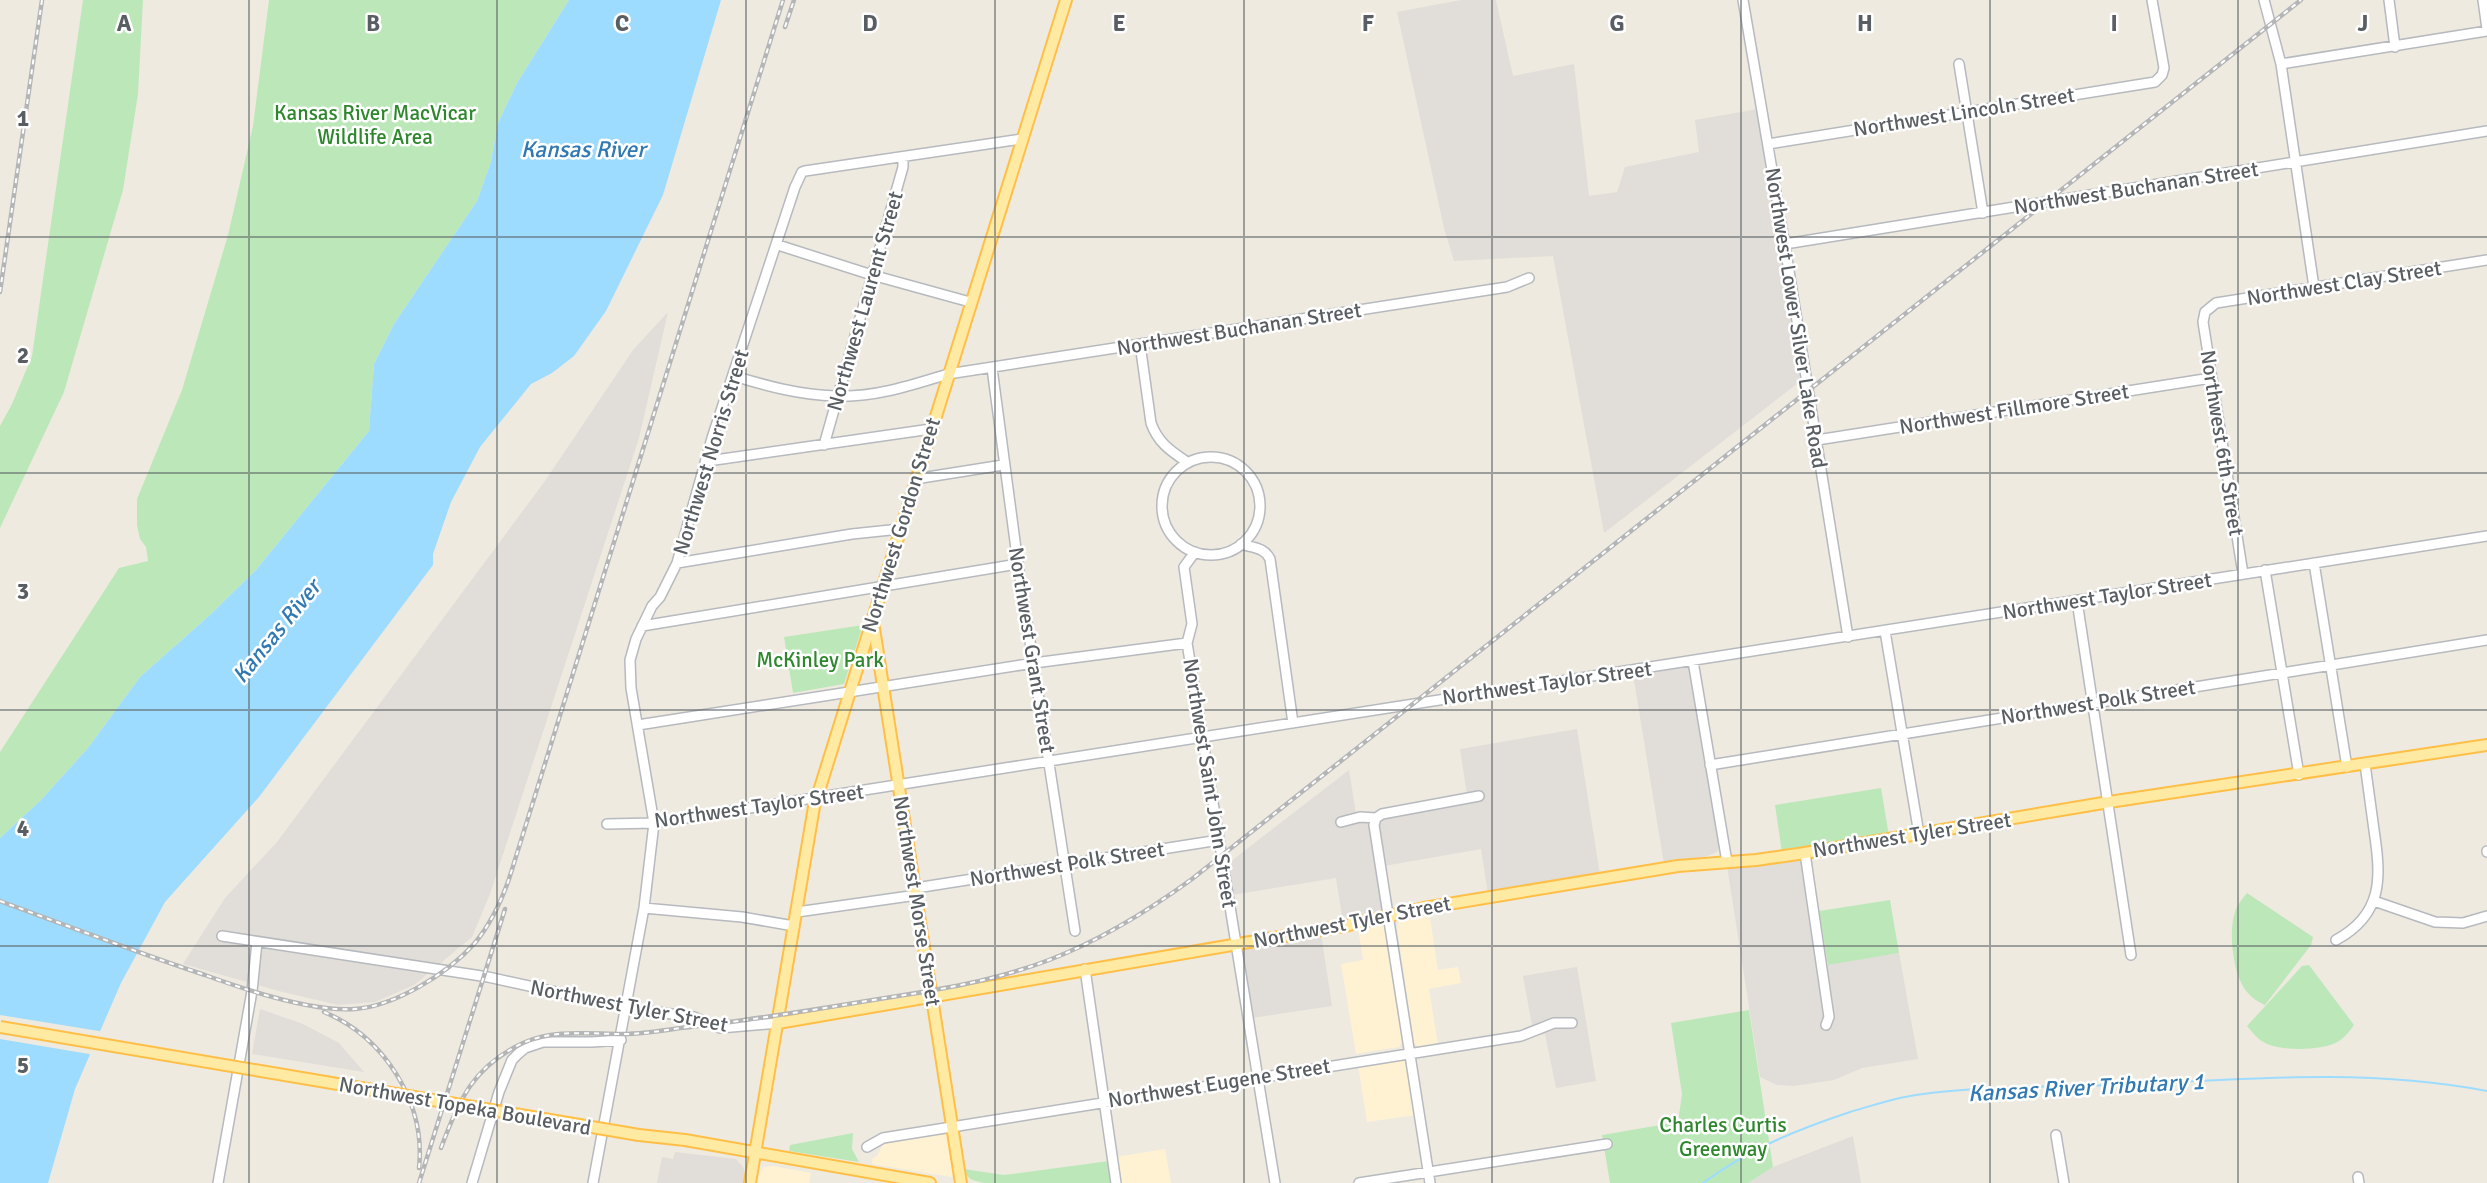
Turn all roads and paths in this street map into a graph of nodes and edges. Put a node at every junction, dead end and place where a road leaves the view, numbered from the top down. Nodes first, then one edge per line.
1 (1066, 0) edge
2 (1743, 0) edge
3 (2152, 0) edge
4 (2264, 0) edge
5 (2389, 0) edge
6 (2483, 0) edge
7 (2487, 30) edge
8 (2395, 47) junction
9 (1959, 64) dead end
10 (2281, 64) junction
11 (1965, 113) junction
12 (2487, 131) edge
13 (1021, 139) junction
14 (1768, 144) junction
15 (903, 157) junction
16 (2296, 162) junction
17 (1983, 213) junction
18 (1785, 244) junction
19 (778, 245) junction
20 (2487, 260) edge
21 (872, 275) junction
22 (1530, 278) dead end
23 (2314, 287) junction
24 (970, 302) junction
25 (2205, 312) joint
26 (1140, 344) junction
27 (992, 368) junction
28 (948, 374) junction
29 (734, 376) junction
30 (2211, 378) junction
31 (837, 397) junction
32 (931, 429) junction
33 (1817, 440) junction
34 (824, 444) junction
35 (708, 461) junction
36 (1188, 462) junction
37 (1003, 465) junction
38 (915, 479) junction
39 (900, 529) junction
40 (2487, 536) edge
41 (1241, 544) junction
42 (1195, 552) junction
43 (677, 563) junction
44 (2314, 563) junction
45 (1018, 564) junction
46 (2265, 570) junction
47 (2243, 574) junction
48 (882, 585) junction
49 (2077, 601) junction
50 (872, 620) junction
51 (642, 626) junction
52 (1885, 631) junction
53 (1847, 637) junction
54 (2487, 640) edge
55 (1187, 643) junction
56 (1693, 662) junction
57 (1034, 663) junction
58 (2331, 664) junction
59 (2283, 673) junction
60 (884, 687) junction
61 (850, 691) junction
62 (2093, 703) junction
63 (1293, 723) junction
64 (638, 725) junction
65 (1902, 733) junction
66 (1202, 738) junction
67 (2487, 745) edge
68 (1050, 762) junction
69 (2365, 764) junction
70 (1710, 765) junction
71 (2347, 767) junction
72 (2299, 775) junction
73 (899, 785) junction
74 (1479, 796) dead end
75 (817, 798) junction
76 (2109, 802) junction
77 (1376, 818) junction
78 (1341, 822) dead end
79 (654, 823) junction
80 (607, 824) dead end
81 (1919, 834) junction
82 (1219, 840) junction
83 (1805, 853) junction
84 (1727, 862) junction
85 (1066, 865) junction
86 (916, 891) junction
87 (2374, 901) junction
88 (644, 908) junction
89 (797, 912) junction
90 (2487, 916) edge
91 (1390, 917) junction
92 (794, 926) junction
93 (1075, 931) dead end
94 (222, 936) dead end
95 (2336, 940) dead end
96 (257, 942) junction
97 (1236, 944) junction
98 (2131, 955) dead end
99 (1084, 969) junction
100 (932, 997) junction
101 (624, 1007) junction
102 (778, 1023) junction
103 (1572, 1024) dead end
104 (1826, 1025) dead end
105 (0, 1027) edge
106 (621, 1040) junction
107 (1410, 1052) junction
108 (1258, 1077) junction
109 (1104, 1102) junction
110 (953, 1126) junction
111 (2056, 1135) dead end
112 (1607, 1144) dead end
113 (867, 1147) dead end
114 (754, 1153) junction
115 (1429, 1172) junction
116 (873, 1178) edge
117 (218, 1183) edge
118 (472, 1183) edge
119 (593, 1183) edge
120 (750, 1183) edge
121 (930, 1183) edge
122 (961, 1183) edge
123 (1116, 1183) edge
124 (1275, 1183) edge
125 (1359, 1183) edge
126 (1430, 1183) edge
127 (2064, 1183) edge

1 - 13 main road, Northwest Gordon Street
2 - 14 street, Northwest Lower Silver Lake Road
3 - 11 street, Northwest Lincoln Street
4 - 10 street
5 - 8 street
6 - 7 street
7 - 8 street
8 - 10 street
9 - 11 street
10 - 16 street
11 - 14 street, Northwest Lincoln Street
11 - 17 street
12 - 16 street, Northwest Buchanan Street
13 - 15 street
13 - 24 main road, Northwest Gordon Street
14 - 18 street, Northwest Lower Silver Lake Road
15 - 19 street, Northwest Norris Street
15 - 21 street, Northwest Laurent Street
16 - 17 street, Northwest Buchanan Street
16 - 23 street
17 - 18 street, Northwest Buchanan Street
18 - 33 street, Northwest Lower Silver Lake Road
19 - 21 street
19 - 29 street, Northwest Norris Street
20 - 23 street, Northwest Clay Street
21 - 24 street
21 - 31 street, Northwest Laurent Street
22 - 26 street, Northwest Buchanan Street
23 - 25 street, Northwest Clay Street
24 - 28 main road, Northwest Gordon Street
25 - 30 street, Northwest 6th Street
26 - 27 street, Northwest Buchanan Street
26 - 36 street
27 - 28 street, Northwest Buchanan Street
27 - 37 street, Northwest Grant Street
28 - 31 street
28 - 32 main road, Northwest Gordon Street
29 - 31 street
29 - 35 street, Northwest Norris Street
30 - 33 street, Northwest Fillmore Street
30 - 47 street, Northwest 6th Street
31 - 34 street, Northwest Laurent Street
32 - 34 street
32 - 38 main road, Northwest Gordon Street
33 - 53 street, Northwest Lower Silver Lake Road
34 - 35 street
35 - 43 street, Northwest Norris Street
36 - 41 street
36 - 42 street
37 - 38 street
37 - 45 street, Northwest Grant Street
38 - 39 main road, Northwest Gordon Street
39 - 43 street
39 - 48 main road, Northwest Gordon Street
40 - 44 street, Northwest Taylor Street
41 - 42 street
41 - 63 street
42 - 55 street, Northwest Saint John Street
43 - 51 street, Northwest Norris Street
44 - 46 street, Northwest Taylor Street
44 - 58 street
45 - 48 street
45 - 57 street, Northwest Grant Street
46 - 47 street, Northwest Taylor Street
46 - 59 street
47 - 49 street, Northwest Taylor Street
48 - 50 main road, Northwest Gordon Street
48 - 51 street
49 - 52 street, Northwest Taylor Street
49 - 62 street
50 - 60 main road, Northwest Morse Street
50 - 61 main road, Northwest Gordon Street
51 - 64 street, Northwest Norris Street
52 - 53 street, Northwest Taylor Street
52 - 65 street
53 - 56 street, Northwest Taylor Street
54 - 58 street, Northwest Polk Street
55 - 57 street
55 - 66 street, Northwest Saint John Street
56 - 63 street, Northwest Taylor Street
56 - 70 street
57 - 60 street
57 - 68 street, Northwest Grant Street
58 - 59 street, Northwest Polk Street
58 - 71 street
59 - 62 street, Northwest Polk Street
59 - 72 street
60 - 61 street
60 - 73 main road, Northwest Morse Street
61 - 64 street
61 - 75 main road, Northwest Gordon Street
62 - 65 street, Northwest Polk Street
62 - 76 street
63 - 66 street, Northwest Taylor Street
64 - 79 street
65 - 70 street, Northwest Polk Street
65 - 81 street
66 - 68 street, Northwest Taylor Street
66 - 82 street, Northwest Saint John Street
67 - 69 main road, Northwest Tyler Street
68 - 73 street, Northwest Taylor Street
68 - 85 street, Northwest Grant Street
69 - 71 main road, Northwest Tyler Street
69 - 87 street
70 - 84 street
71 - 72 main road, Northwest Tyler Street
72 - 76 main road, Northwest Tyler Street
73 - 75 street, Northwest Taylor Street
73 - 86 main road, Northwest Morse Street
74 - 77 street
75 - 79 street, Northwest Taylor Street
75 - 89 main road, Northwest Gordon Street
76 - 81 main road, Northwest Tyler Street
76 - 98 street
77 - 78 street
77 - 91 street
79 - 80 street, Northwest Taylor Street
79 - 88 street
81 - 83 main road, Northwest Tyler Street
82 - 85 street, Northwest Polk Street
82 - 97 street, Northwest Saint John Street
83 - 84 main road, Northwest Tyler Street
83 - 104 street
84 - 91 main road, Northwest Tyler Street
85 - 86 street, Northwest Polk Street
85 - 93 street, Northwest Grant Street
86 - 89 street, Northwest Polk Street
86 - 100 main road, Northwest Morse Street
87 - 90 street
87 - 95 street
88 - 92 street
88 - 101 street
89 - 92 main road, Northwest Gordon Street
91 - 97 main road, Northwest Tyler Street
91 - 107 street
92 - 102 main road, Northwest Gordon Street
94 - 96 street, Northwest Tyler Street
96 - 101 street, Northwest Tyler Street
96 - 117 street
97 - 99 main road, Northwest Tyler Street
97 - 108 street, Northwest Saint John Street
99 - 100 main road, Northwest Tyler Street
99 - 109 street
100 - 102 main road, Northwest Tyler Street
100 - 110 main road, Northwest Morse Street
101 - 102 street, Northwest Tyler Street
101 - 106 street
102 - 114 main road, Northwest Gordon Street
103 - 107 street, Northwest Eugene Street
105 - 114 main road, Northwest Topeka Boulevard, bridge
106 - 118 street
106 - 119 street
107 - 108 street, Northwest Eugene Street
107 - 115 street
108 - 109 street, Northwest Eugene Street
108 - 124 street, Northwest Saint John Street
109 - 110 street, Northwest Eugene Street
109 - 123 street
110 - 113 street, Northwest Eugene Street
110 - 122 main road, Northwest Morse Street
111 - 127 street
112 - 115 street
114 - 116 main road, Northwest Topeka Boulevard
114 - 120 main road, Northwest Gordon Street
115 - 125 street
115 - 126 street
116 - 121 main road, Northwest Topeka Boulevard

